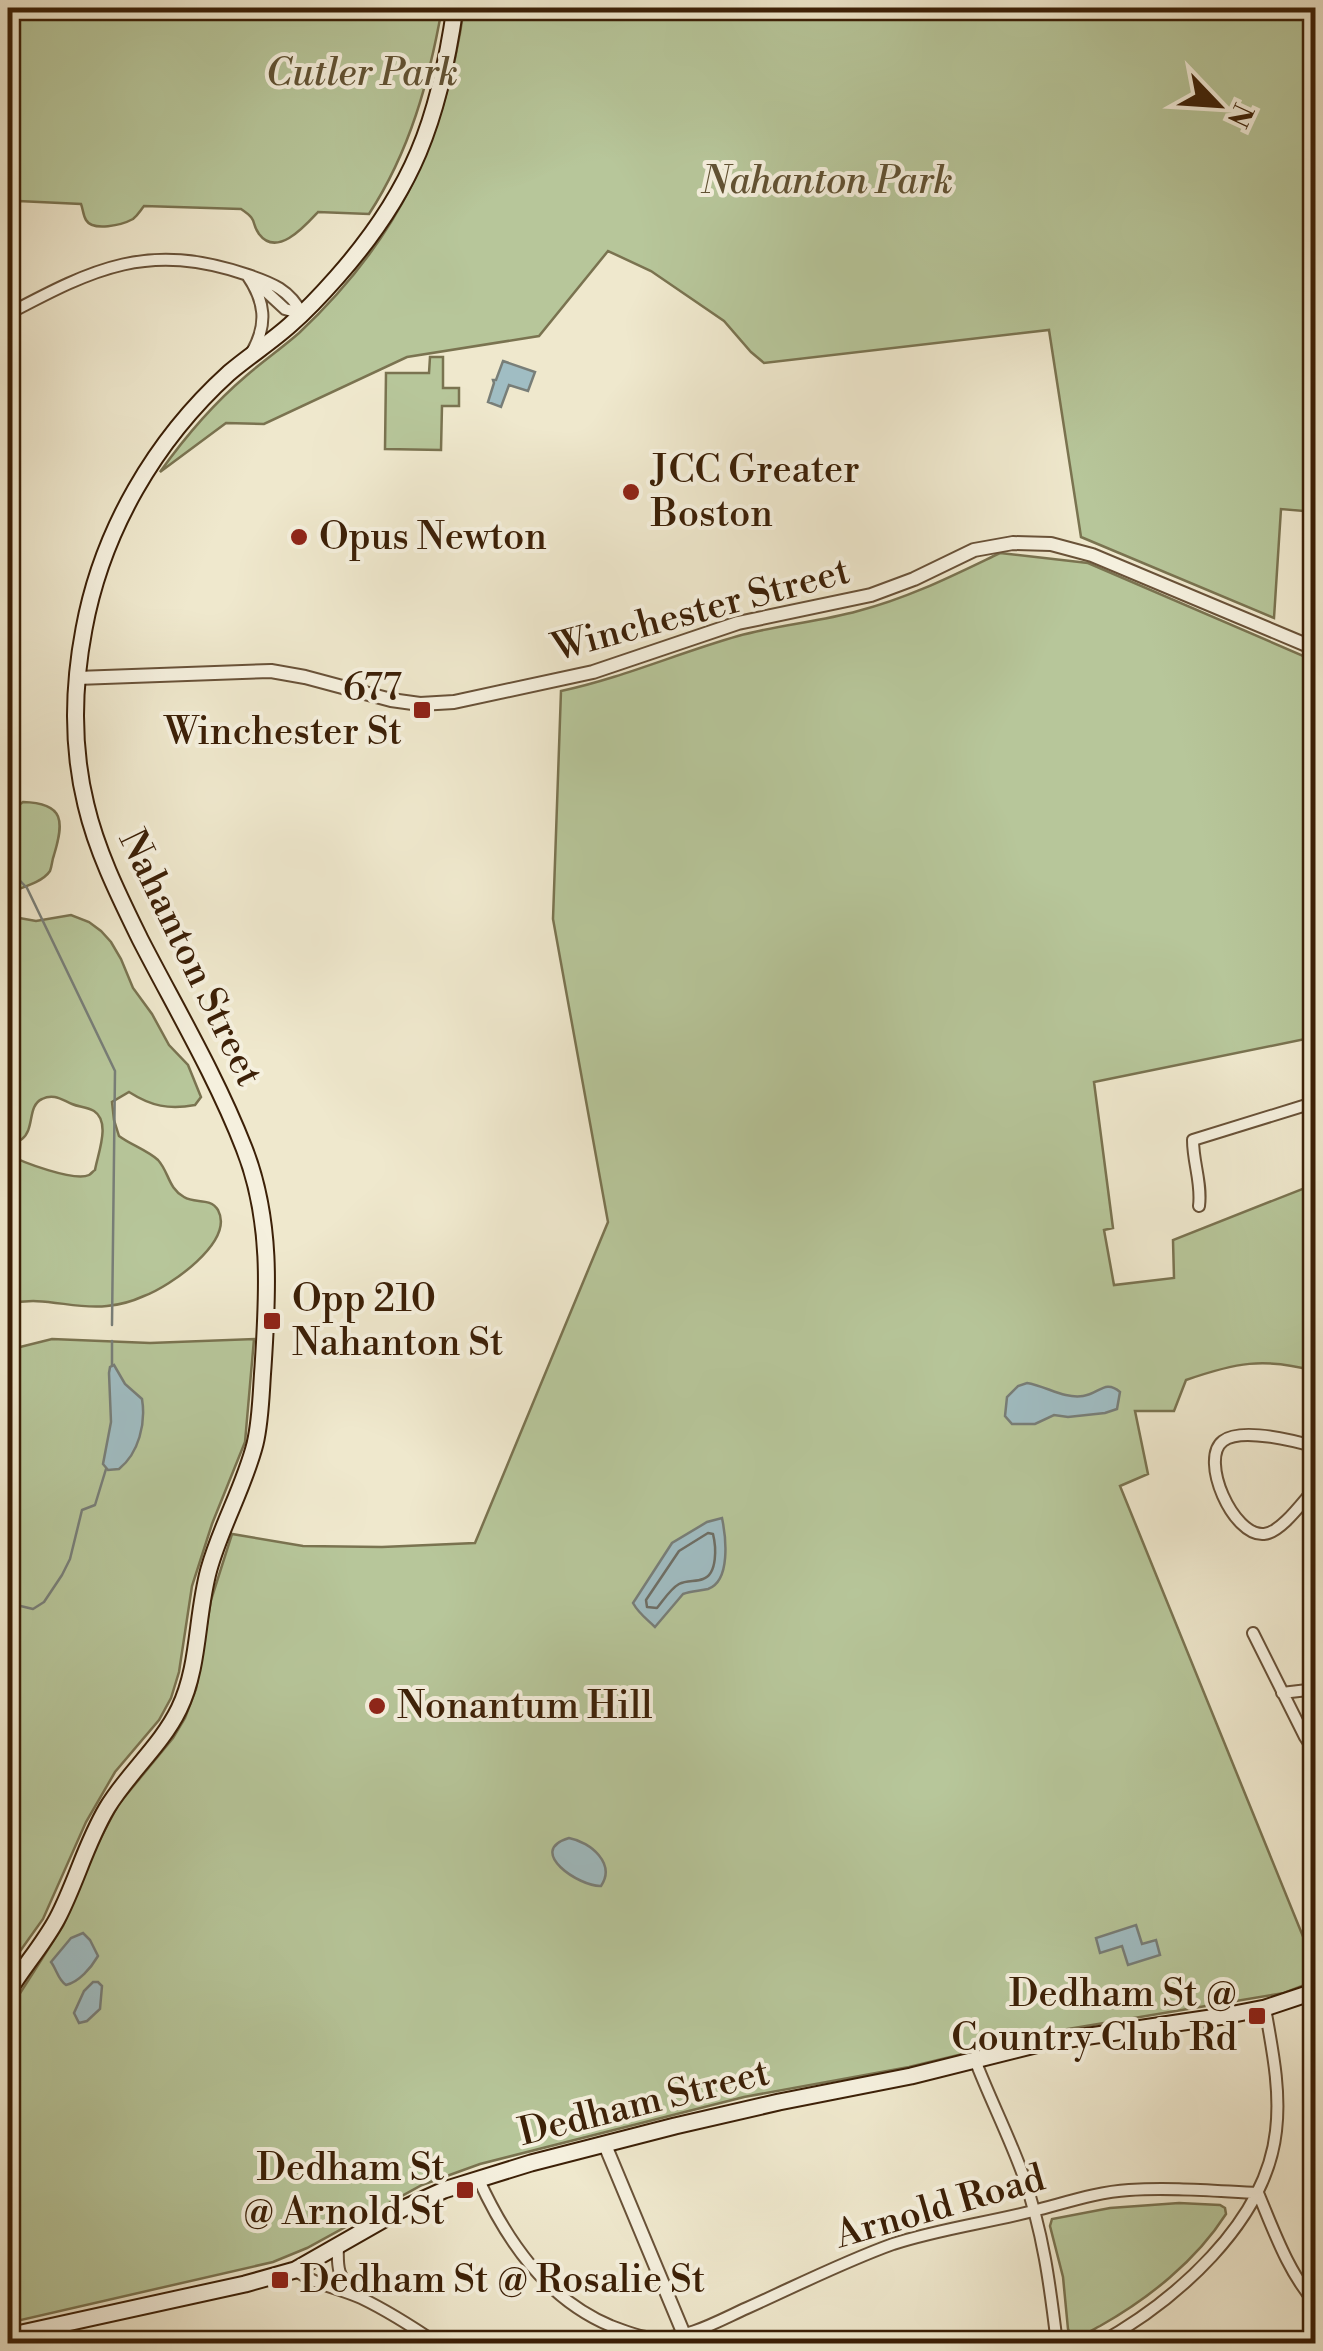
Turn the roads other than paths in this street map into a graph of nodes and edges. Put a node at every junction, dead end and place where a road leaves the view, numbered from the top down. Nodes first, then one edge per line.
1 (454, 8) edge
2 (247, 274) junction
3 (8, 314) edge
4 (302, 314) junction
5 (250, 356) junction
6 (1316, 648) edge
7 (77, 678) junction
8 (1316, 1102) edge
9 (1198, 1206) dead end
10 (1316, 1447) edge
11 (1316, 1487) edge
12 (1254, 1632) dead end
13 (1316, 1689) edge
14 (1282, 1693) junction
15 (1316, 1754) edge
16 (1316, 1991) edge
17 (8, 1992) edge
18 (1265, 2008) junction
19 (975, 2060) junction
20 (605, 2146) junction
21 (478, 2178) junction
22 (1258, 2193) junction
23 (1034, 2211) junction
24 (338, 2246) junction
25 (295, 2270) junction
26 (358, 2297) junction
27 (1314, 2301) edge
28 (8, 2336) edge
29 (1316, 2337) edge
30 (687, 2340) edge
31 (438, 2344) edge
32 (1058, 2344) edge
33 (1098, 2344) edge
34 (1309, 2344) edge

1 - 4 main road, Nahanton Street
2 - 3 street
2 - 4 street
2 - 5 street
4 - 5 main road, Nahanton Street
5 - 7 main road, Nahanton Street
6 - 7 street, Winchester Street
7 - 17 main road, Nahanton Street
8 - 9 street
10 - 11 street
12 - 14 street
13 - 14 street
14 - 15 street
16 - 18 main road, Dedham Street
18 - 19 main road, Dedham Street
18 - 22 street
19 - 20 main road, Dedham Street
19 - 23 street
20 - 21 main road, Dedham Street
20 - 30 street
21 - 24 main road, Dedham Street
21 - 30 street, Arnold Road
22 - 23 street, Arnold Road
22 - 27 street
22 - 33 street
23 - 30 street, Arnold Road
23 - 32 street
24 - 25 main road, Dedham Street
24 - 26 street
25 - 26 street
25 - 28 main road, Dedham Street
26 - 31 street
29 - 34 street

